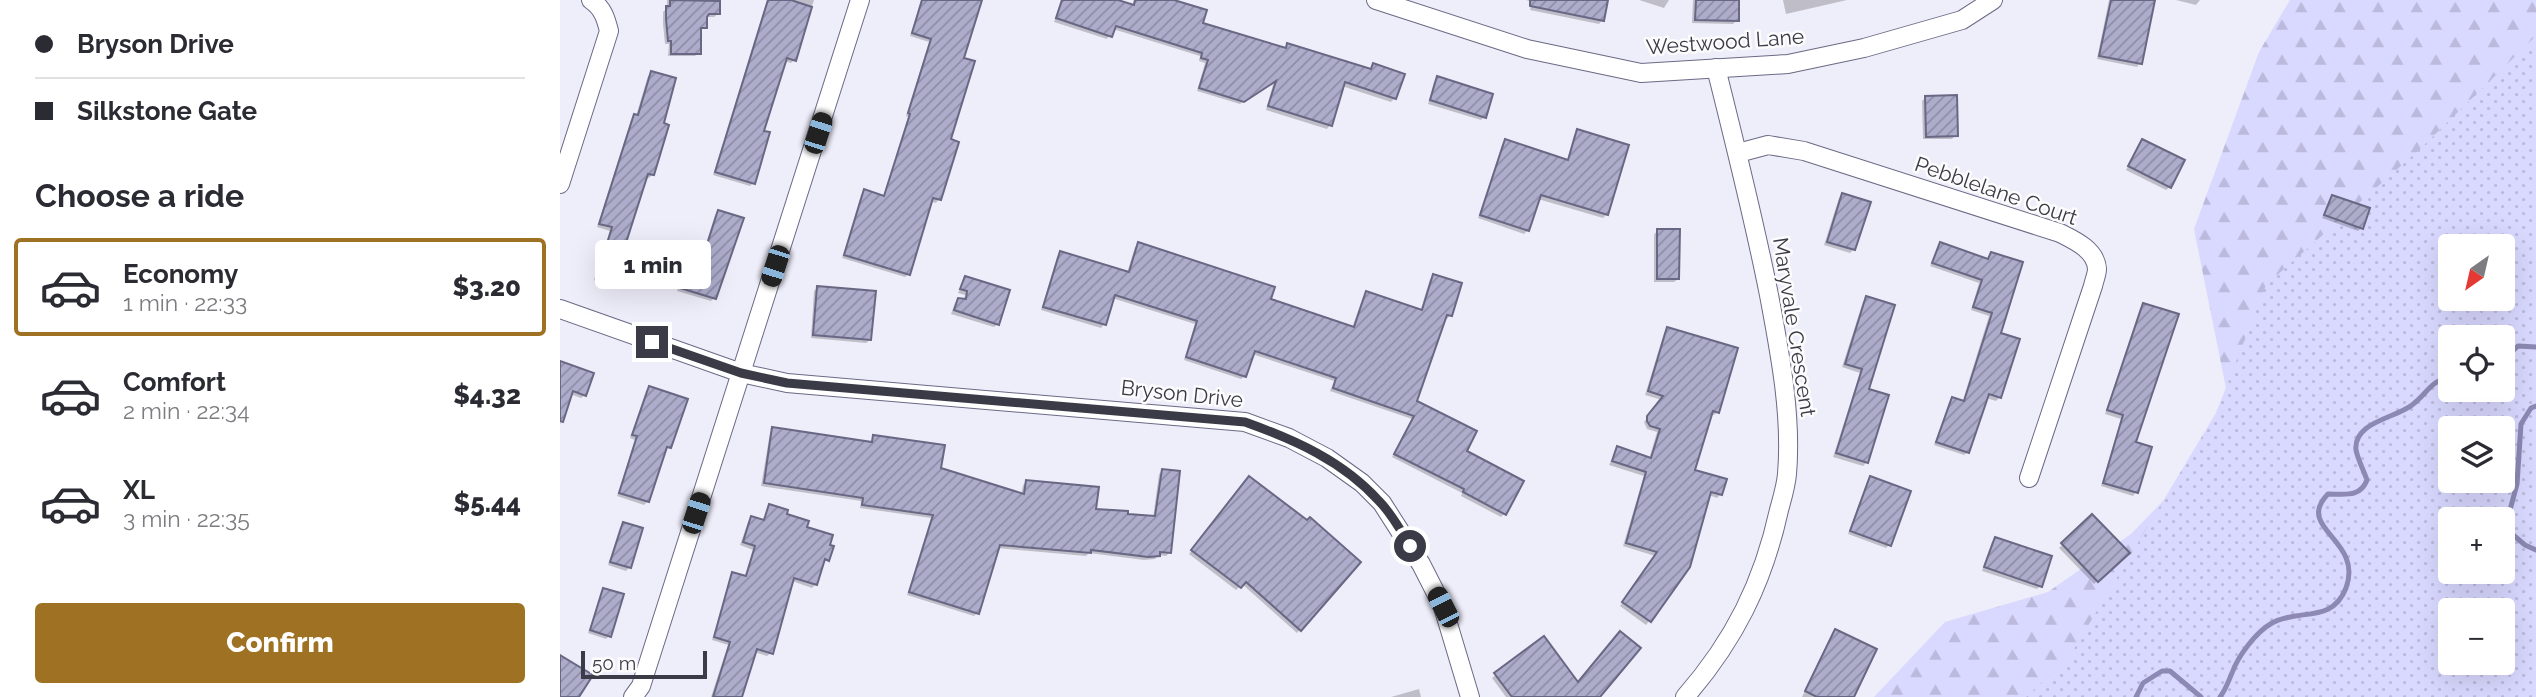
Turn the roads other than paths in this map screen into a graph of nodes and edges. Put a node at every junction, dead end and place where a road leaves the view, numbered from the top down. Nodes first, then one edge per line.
1 (591, 0) edge
2 (860, 0) edge
3 (1376, 0) edge
4 (1993, 0) edge
5 (1716, 68) junction
6 (1738, 153) junction
7 (560, 184) edge
8 (560, 309) edge
9 (741, 373) junction
10 (2029, 478) dead end
11 (633, 697) edge
12 (1470, 697) edge
13 (1685, 697) edge

1 - 7 street
2 - 9 street
3 - 5 street, Westwood Lane
4 - 5 street, Westwood Lane
5 - 6 street, Maryvale Crescent
6 - 10 street, Pebblelane Court
6 - 13 street, Maryvale Crescent
8 - 9 street, Bryson Drive
9 - 11 street
9 - 12 street, Bryson Drive

